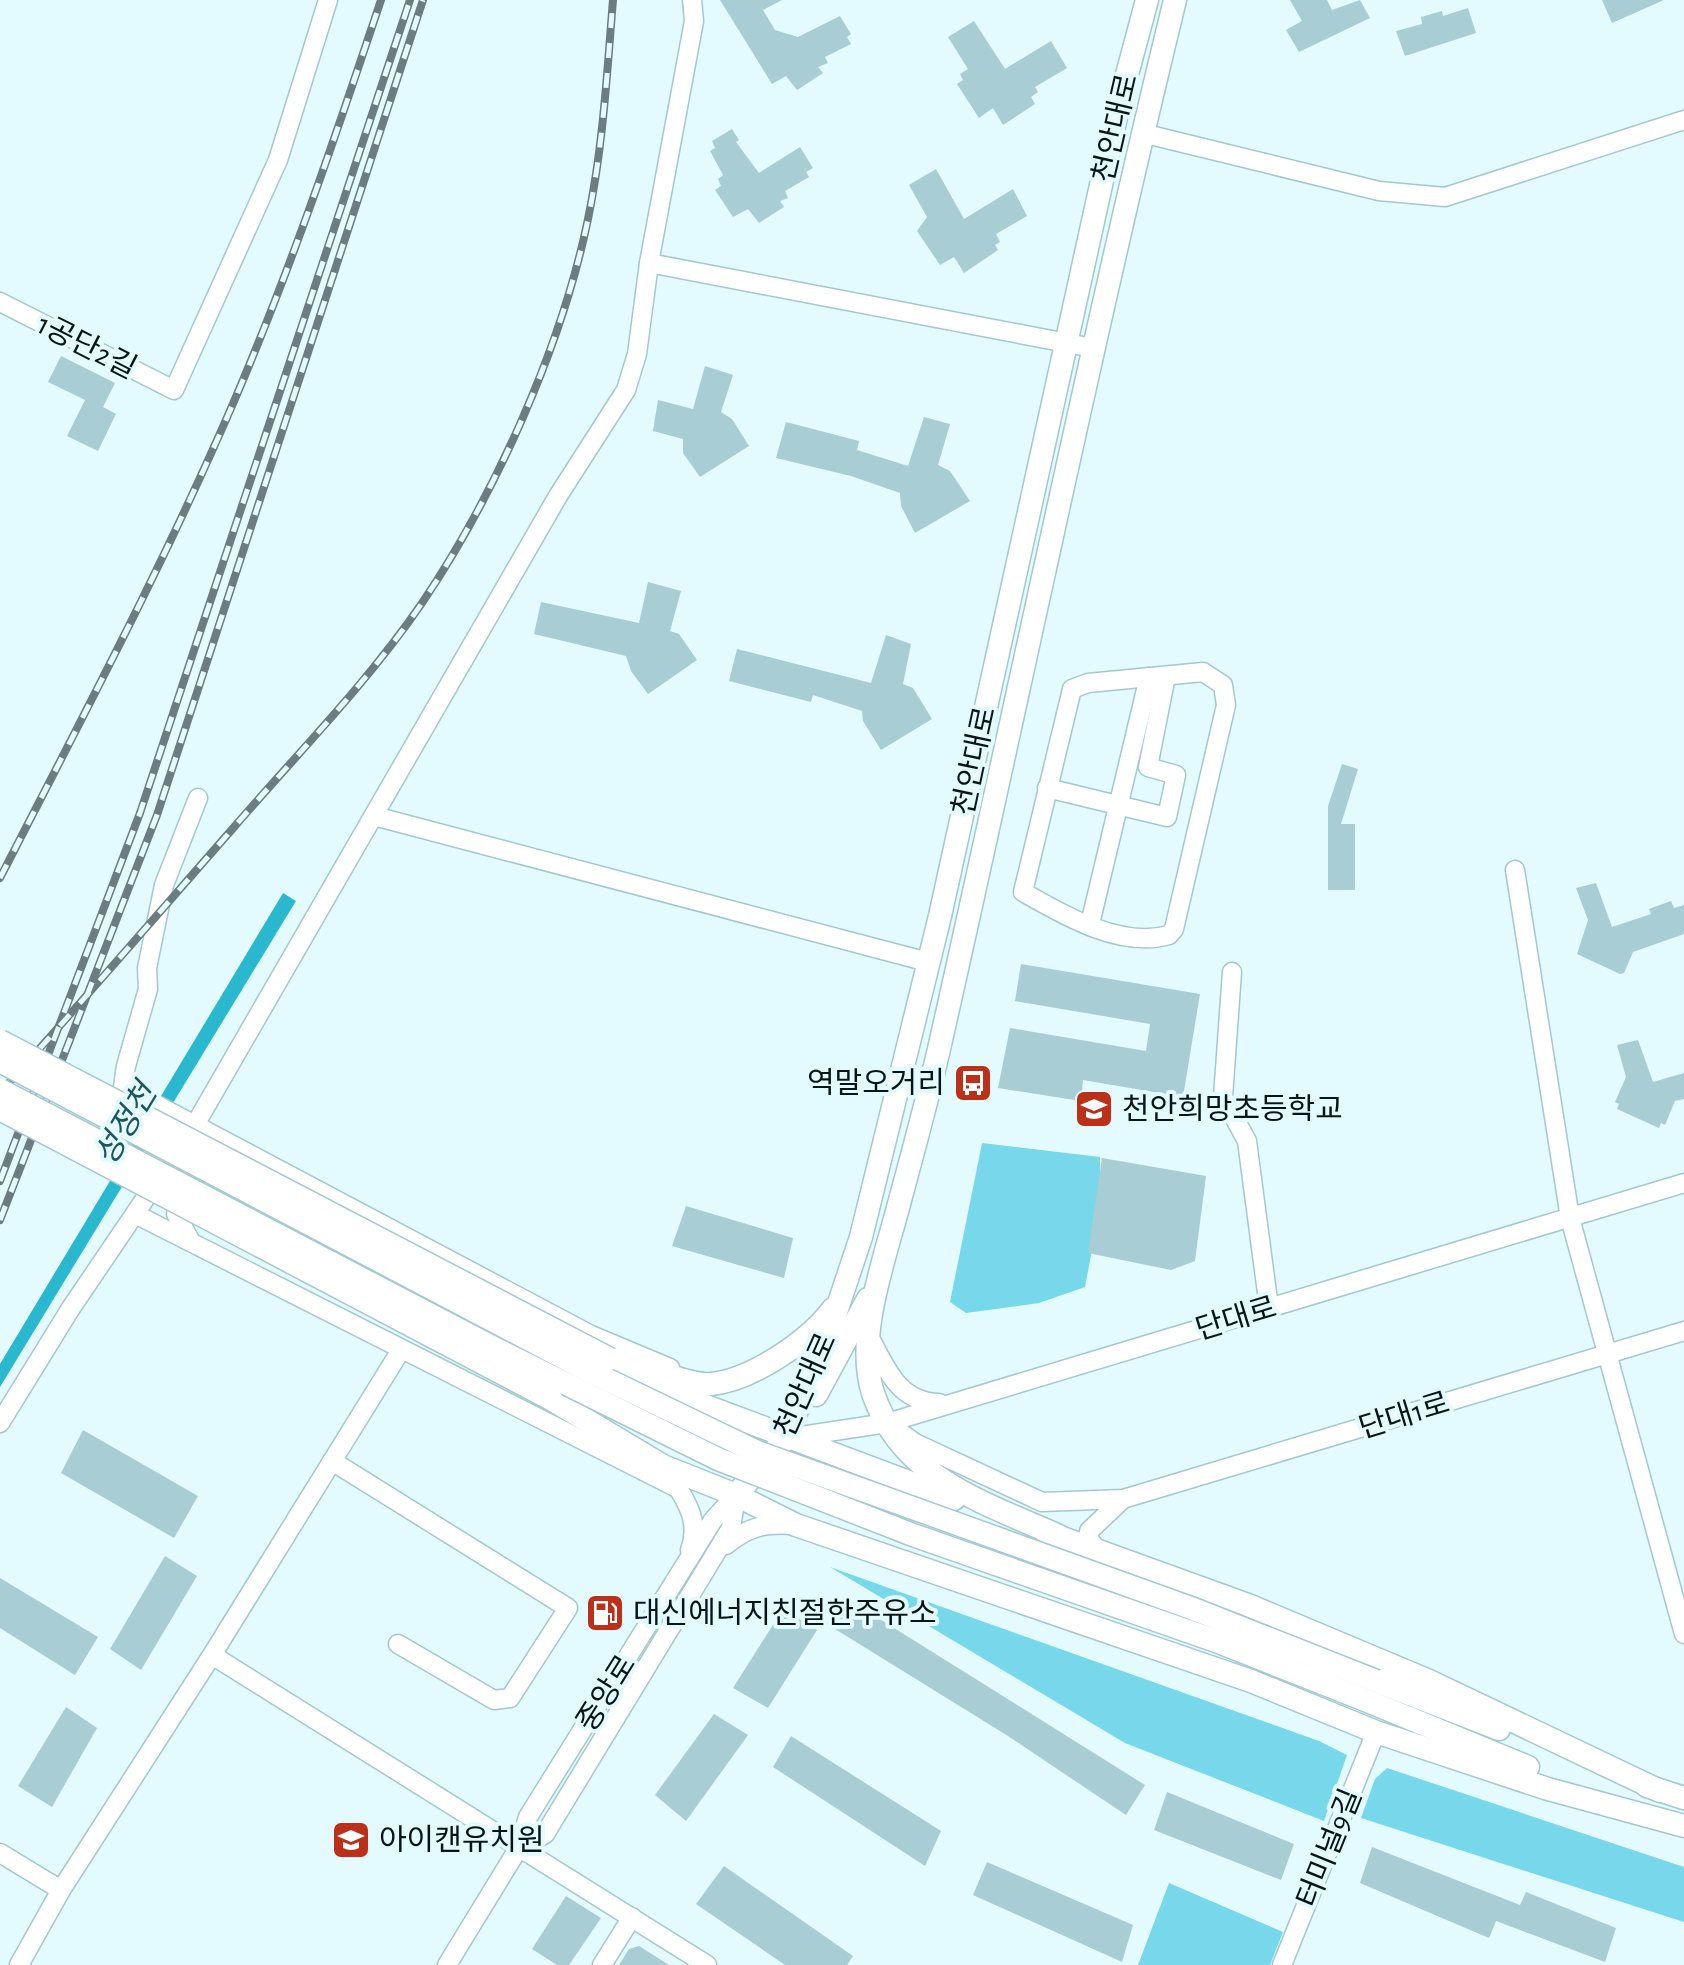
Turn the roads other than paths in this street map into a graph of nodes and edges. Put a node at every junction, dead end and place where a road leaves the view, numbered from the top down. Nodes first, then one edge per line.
1 (328, 0) edge
2 (692, 0) edge
3 (1147, 0) edge
4 (1175, 0) edge
5 (1684, 120) edge
6 (1142, 133) junction
7 (649, 263) junction
8 (0, 302) edge
9 (1066, 343) junction
10 (1093, 348) junction
11 (1154, 657) dead end
12 (1157, 676) junction
13 (1047, 788) junction
14 (198, 798) dead end
15 (1119, 805) junction
16 (374, 816) junction
17 (1515, 870) dead end
18 (1090, 924) junction
19 (928, 962) junction
20 (1232, 972) dead end
21 (0, 1041) edge
22 (0, 1061) edge
23 (0, 1090) edge
24 (0, 1109) edge
25 (195, 1125) junction
26 (242, 1149) junction
27 (188, 1175) junction
28 (1684, 1183) edge
29 (137, 1215) junction
30 (1570, 1218) junction
31 (191, 1242) junction
32 (879, 1276) junction
33 (842, 1296) junction
34 (1269, 1308) junction
35 (1684, 1331) edge
36 (870, 1338) junction
37 (401, 1350) junction
38 (1610, 1354) junction
39 (610, 1359) junction
40 (709, 1385) junction
41 (950, 1404) junction
42 (0, 1423) edge
43 (887, 1423) junction
44 (785, 1439) junction
45 (332, 1461) junction
46 (663, 1466) junction
47 (679, 1489) junction
48 (736, 1495) junction
49 (1123, 1499) junction
50 (796, 1525) junction
51 (1059, 1536) junction
52 (1099, 1551) junction
53 (714, 1555) junction
54 (679, 1576) junction
55 (1684, 1634) edge
56 (398, 1644) dead end
57 (212, 1655) junction
58 (1373, 1692) junction
59 (1376, 1732) junction
60 (1660, 1791) junction
61 (1684, 1798) edge
62 (1684, 1825) edge
63 (518, 1849) junction
64 (0, 1853) edge
65 (61, 1890) junction
66 (632, 1917) junction
67 (19, 1965) edge
68 (447, 1965) edge
69 (602, 1965) edge
70 (707, 1965) edge
71 (1282, 1965) edge

1 - 8 street, 1공단2길
2 - 7 street
3 - 9 main road, 천안대로
4 - 6 main road, 천안대로
5 - 6 street
6 - 10 main road, 천안대로
7 - 9 street
7 - 16 street
9 - 10 street
9 - 19 main road, 천안대로
10 - 32 main road, 천안대로
11 - 12 street
12 - 13 street
12 - 15 street
12 - 15 street
12 - 18 street
13 - 15 street
13 - 18 street
14 - 25 street
15 - 18 street
16 - 19 street
16 - 25 street
17 - 30 street
19 - 33 main road, 천안대로
20 - 34 street
21 - 39 main road, bridge
22 - 58 main road, bridge
23 - 58 main road, bridge
24 - 46 main road, bridge
25 - 26 street
25 - 27 street
25 - 29 street
26 - 27 street
26 - 40 street
27 - 31 street
28 - 30 street, 단대로
29 - 31 street
29 - 42 street
30 - 34 street, 단대로
30 - 38 street
31 - 37 street
32 - 36 main road
32 - 44 main road
33 - 40 main road
33 - 44 main road, 천안대로
34 - 41 street, 단대로
35 - 38 street, 단대1로
36 - 41 street
36 - 43 main road
37 - 45 street
37 - 47 street
38 - 49 street, 단대1로
38 - 55 street
39 - 40 main road
39 - 44 main road
41 - 43 street, 단대로
43 - 44 street, 단대로
43 - 49 street
43 - 51 main road
44 - 48 main road, 천안대로
44 - 51 main road
45 - 56 street
45 - 57 street
46 - 47 street
46 - 48 main road
47 - 54 street
48 - 50 main road
48 - 53 street, 중앙로
48 - 54 street, 중앙로
49 - 52 street
50 - 53 street
50 - 59 main road
51 - 52 main road
52 - 60 main road
53 - 63 street, 중앙로
54 - 63 street, 중앙로
57 - 63 street
57 - 65 street
58 - 60 main road
58 - 62 main road
59 - 62 main road
59 - 71 street, 터미널9길
60 - 61 main road
63 - 66 street
63 - 68 street, 중앙로
64 - 65 street
65 - 67 street
66 - 69 street
66 - 70 street

